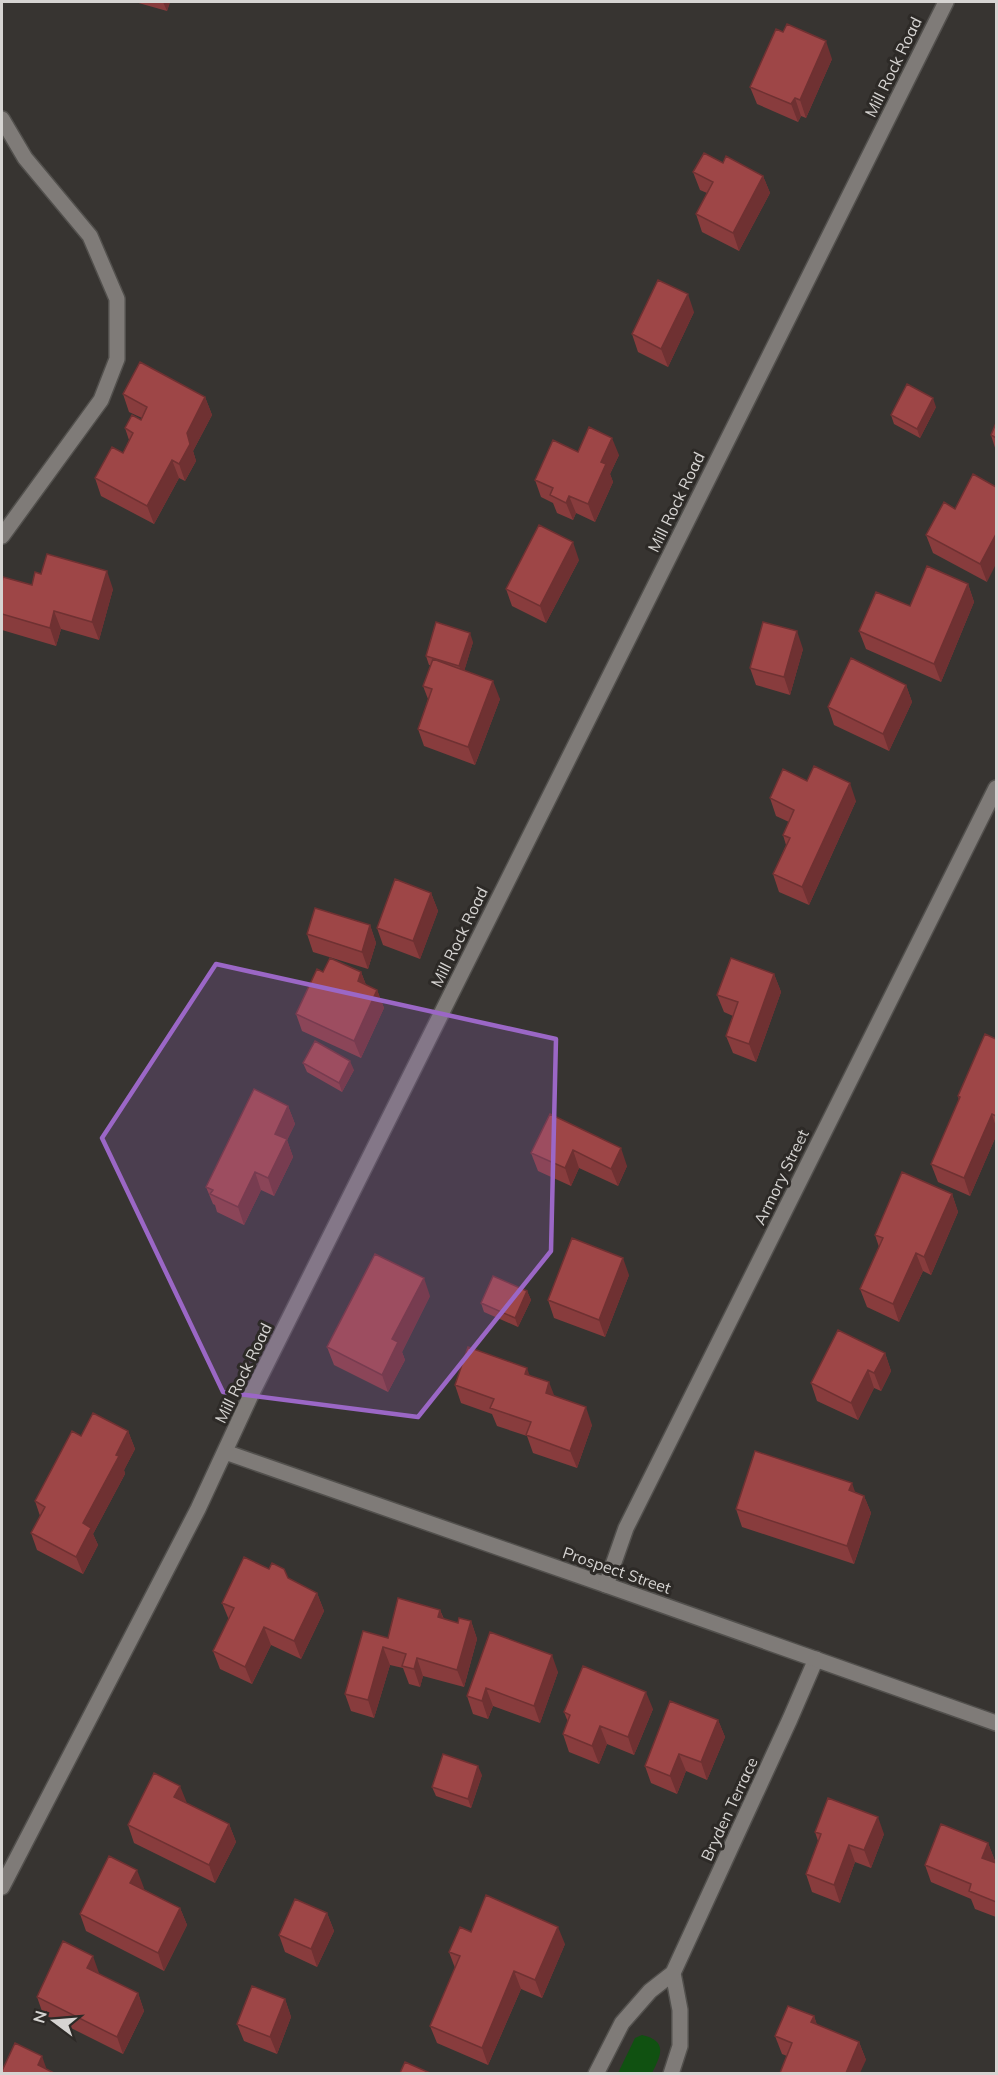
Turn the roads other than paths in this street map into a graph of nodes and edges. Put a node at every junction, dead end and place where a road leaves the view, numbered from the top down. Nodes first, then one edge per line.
1 (946, 2) edge
2 (2, 119) edge
3 (2, 536) edge
4 (996, 788) edge
5 (225, 1452) junction
6 (606, 1586) junction
7 (816, 1659) junction
8 (996, 1723) edge
9 (2, 1887) edge
10 (673, 1973) junction
11 (596, 2073) edge
12 (671, 2073) edge

1 - 5 street, Mill Rock Road
2 - 3 street
4 - 6 street, Armory Street
5 - 6 street, Prospect Street
5 - 9 street, Mill Rock Road
6 - 7 street, Prospect Street
7 - 8 street, Prospect Street
7 - 10 street, Bryden Terrace
10 - 11 street, Bryden Terrace
10 - 12 street

